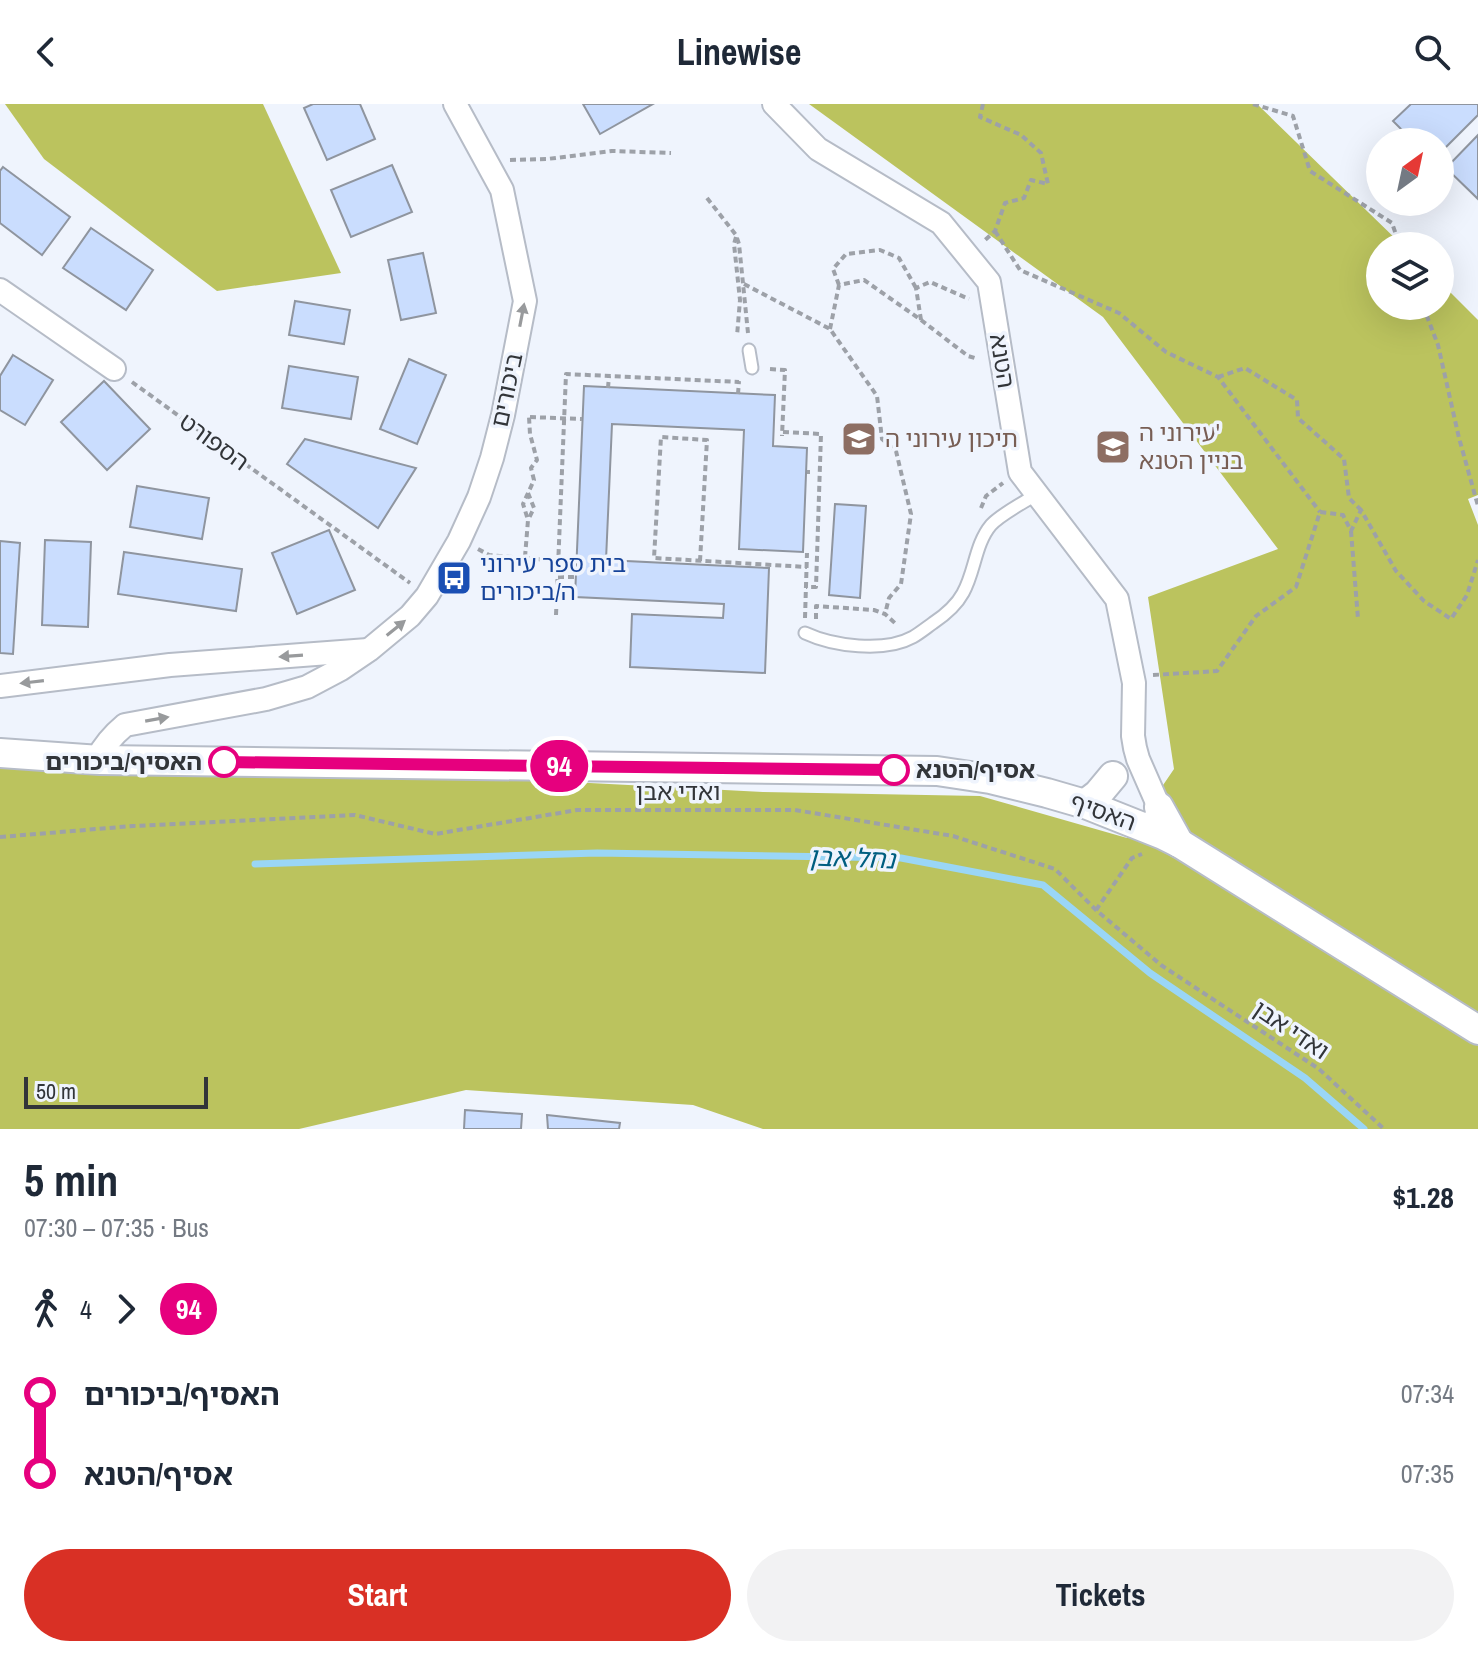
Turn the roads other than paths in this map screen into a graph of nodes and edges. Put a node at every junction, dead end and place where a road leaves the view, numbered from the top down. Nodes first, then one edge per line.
1 (455, 104) edge
2 (774, 104) edge
3 (0, 290) edge
4 (749, 350) road end
5 (752, 368) road end
6 (114, 369) road end
7 (1037, 494) junction
8 (805, 633) dead end
9 (369, 650) junction
10 (0, 686) edge
11 (1133, 736) junction
12 (0, 753) edge
13 (97, 759) junction
14 (1144, 772) junction
15 (1113, 776) junction
16 (1096, 808) junction
17 (1154, 818) junction
18 (1478, 1030) edge

9 -> 1 street, ביכורים
2 - 7 street, הטנא
3 - 6 street
4 - 5 lane
7 - 8 lane
7 - 11 street, הטנא
9 -> 10 street
13 -> 9 street, ביכורים
11 - 14 street, הטנא
11 - 15 street, הטנא
12 - 13 street
13 - 16 street, האסיף
14 - 15 street
14 - 17 street, הטנא
15 - 16 street
16 - 17 street, האסיף
17 - 18 street

